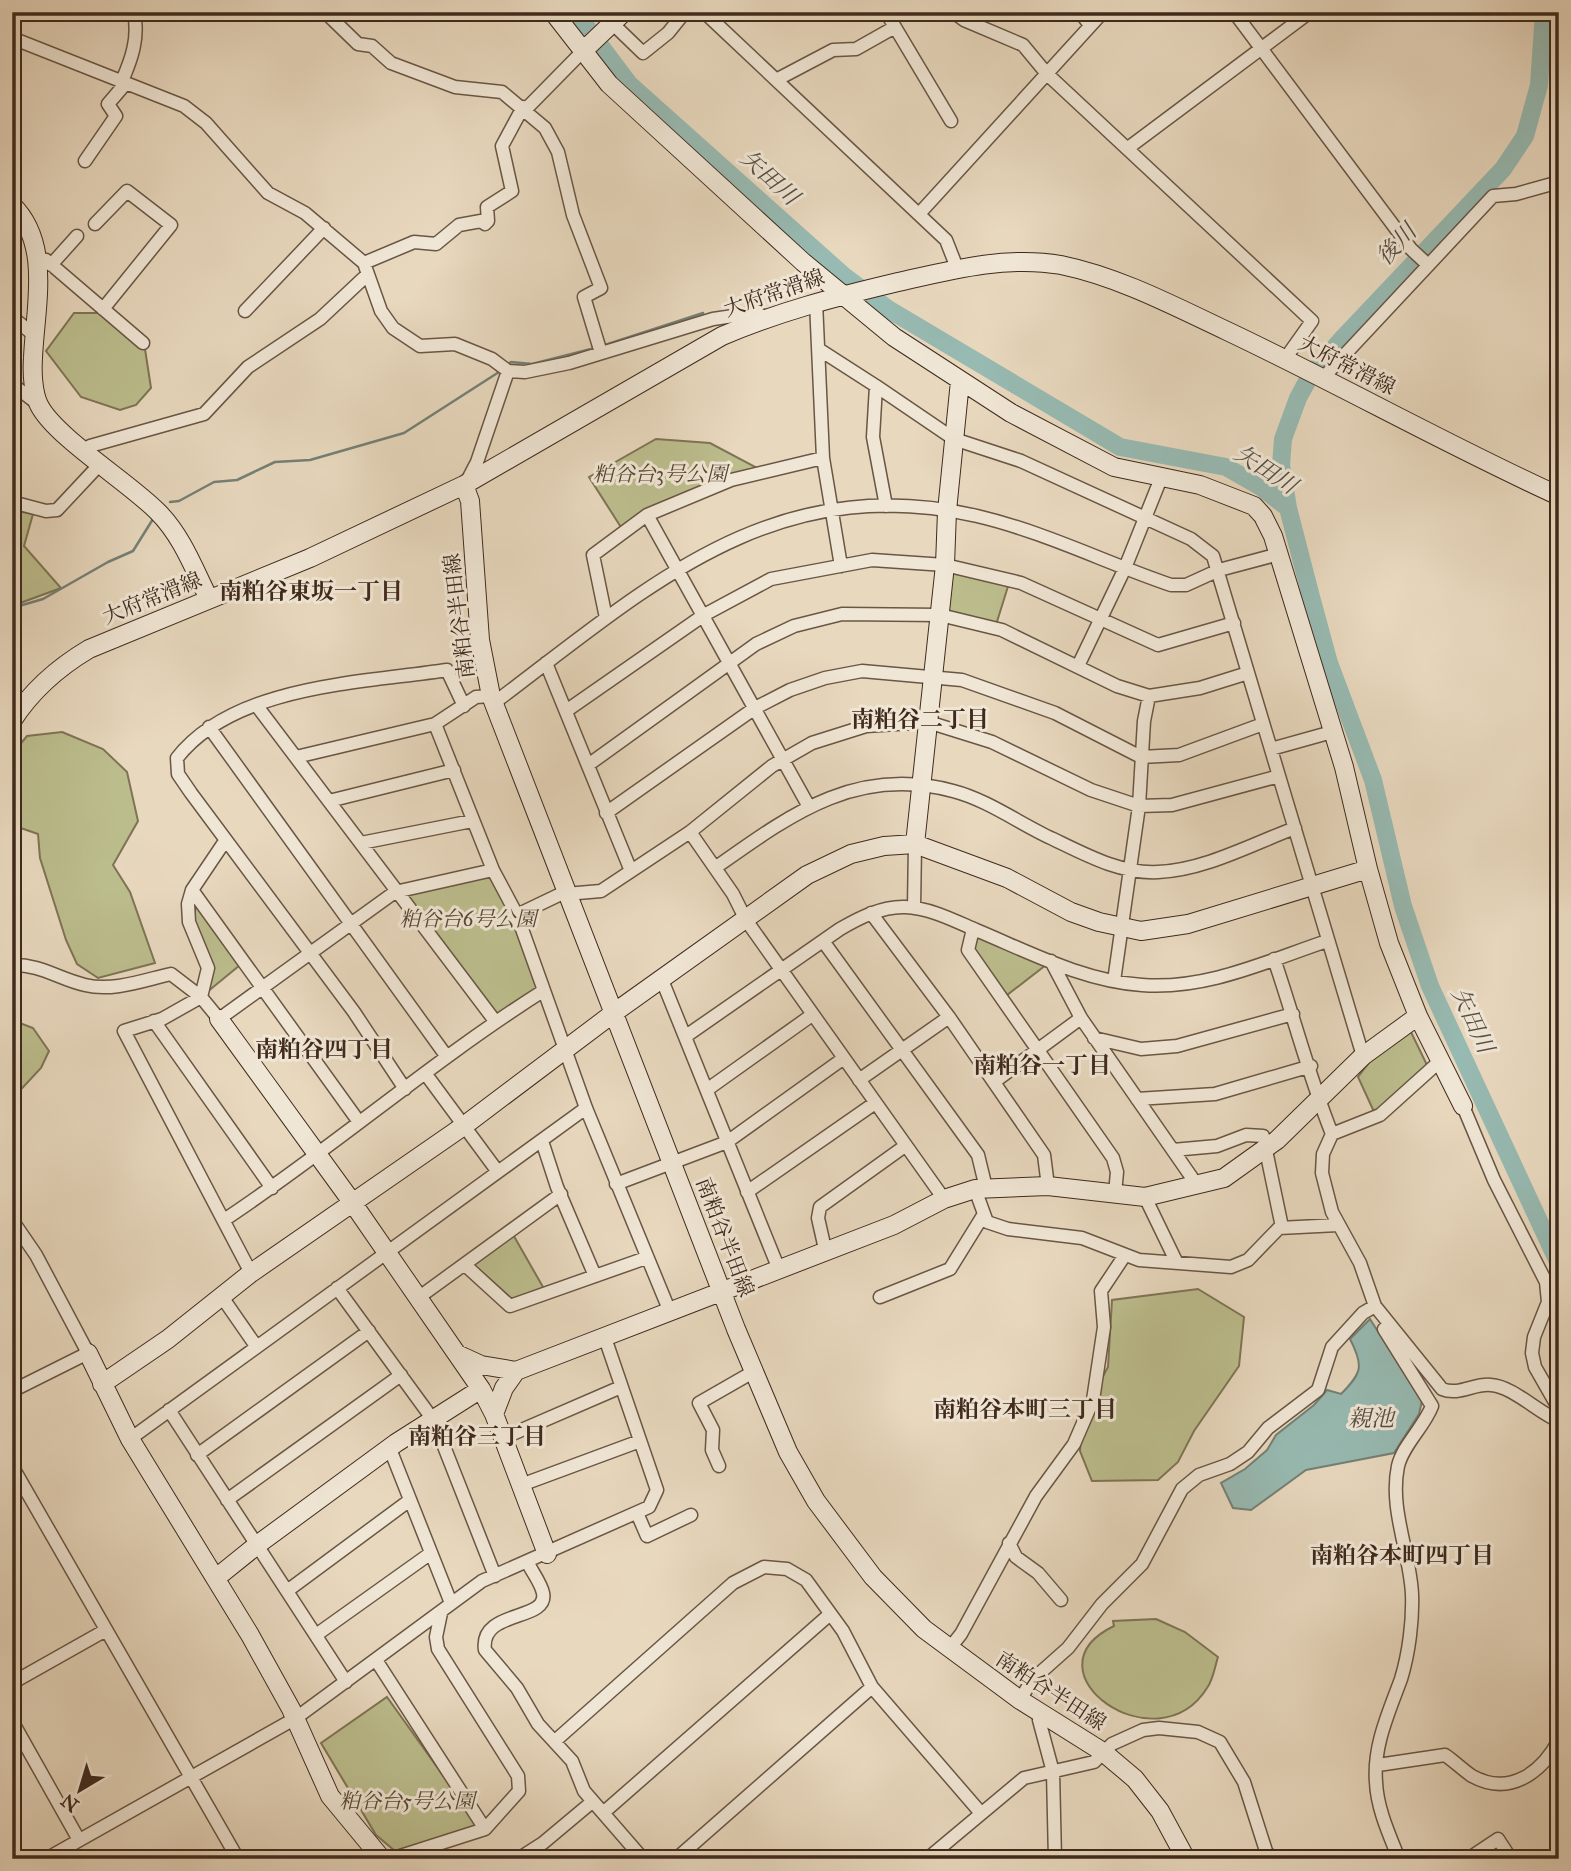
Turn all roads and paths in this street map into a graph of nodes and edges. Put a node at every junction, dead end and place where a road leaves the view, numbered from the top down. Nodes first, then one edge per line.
1 (134, 12) edge
2 (325, 12) edge
3 (554, 12) edge
4 (685, 12) edge
5 (704, 12) edge
6 (886, 12) edge
7 (953, 12) edge
8 (1080, 12) edge
9 (1103, 12) edge
10 (1234, 12) edge
11 (1311, 12) edge
12 (614, 23) edge
13 (1089, 24) junction
14 (895, 27) junction
15 (12, 38) edge
16 (585, 50) junction
17 (1261, 50) junction
18 (1048, 74) junction
19 (776, 80) junction
20 (124, 82) junction
21 (524, 108) junction
22 (951, 121) dead end
23 (1128, 148) junction
24 (85, 161) dead end
25 (1559, 182) edge
26 (12, 205) edge
27 (919, 214) junction
28 (95, 224) dead end
29 (324, 228) junction
30 (77, 236) dead end
31 (45, 262) junction
32 (1428, 265) junction
33 (957, 268) junction
34 (366, 269) junction
35 (843, 294) junction
36 (816, 302) junction
37 (103, 309) junction
38 (245, 311) dead end
39 (12, 317) edge
40 (767, 317) junction
41 (713, 319) junction
42 (34, 335) junction
43 (722, 336) junction
44 (144, 343) dead end
45 (820, 350) junction
46 (601, 353) junction
47 (1285, 359) junction
48 (508, 371) junction
49 (1322, 379) junction
50 (960, 381) junction
51 (12, 384) edge
52 (876, 386) junction
53 (38, 404) junction
54 (954, 439) junction
55 (90, 446) dead end
56 (823, 458) junction
57 (102, 463) junction
58 (1161, 478) junction
59 (464, 485) junction
60 (1559, 496) edge
61 (12, 502) edge
62 (886, 506) junction
63 (831, 509) junction
64 (947, 511) junction
65 (647, 515) junction
66 (1145, 518) junction
67 (1279, 554) junction
68 (945, 565) junction
69 (841, 566) junction
70 (677, 568) junction
71 (1125, 568) junction
72 (1219, 570) junction
73 (209, 599) junction
74 (704, 615) junction
75 (940, 615) junction
76 (606, 618) junction
77 (1101, 619) junction
78 (1234, 623) junction
79 (729, 662) junction
80 (547, 663) junction
81 (1078, 666) junction
82 (1248, 673) junction
83 (933, 678) junction
84 (1149, 696) junction
85 (493, 699) junction
86 (257, 706) junction
87 (464, 706) junction
88 (755, 708) junction
89 (566, 711) junction
90 (12, 721) edge
91 (928, 722) junction
92 (435, 724) junction
93 (1263, 724) junction
94 (209, 727) junction
95 (1332, 732) junction
96 (1271, 749) junction
97 (296, 757) junction
98 (1140, 757) junction
99 (783, 759) junction
100 (588, 765) junction
101 (453, 770) junction
102 (1279, 776) junction
103 (922, 785) junction
104 (329, 801) junction
105 (808, 805) junction
106 (1139, 806) junction
107 (607, 813) junction
108 (472, 821) junction
109 (1294, 828) junction
110 (690, 832) junction
111 (225, 841) junction
112 (361, 844) junction
113 (915, 844) junction
114 (715, 867) junction
115 (1129, 869) junction
116 (1368, 869) junction
117 (493, 870) junction
118 (631, 871) junction
119 (1311, 884) junction
120 (192, 890) junction
121 (395, 891) junction
122 (566, 893) junction
123 (914, 908) junction
124 (871, 914) junction
125 (517, 915) junction
126 (746, 920) junction
127 (351, 923) junction
128 (1121, 928) junction
129 (973, 929) junction
130 (824, 940) junction
131 (1327, 941) junction
132 (308, 953) junction
133 (1274, 959) junction
134 (1051, 961) junction
135 (12, 965) edge
136 (779, 969) junction
137 (662, 979) junction
138 (1114, 981) junction
139 (263, 985) junction
140 (543, 991) junction
141 (201, 997) junction
142 (615, 1012) junction
143 (1293, 1014) junction
144 (812, 1015) junction
145 (1418, 1016) junction
146 (948, 1017) junction
147 (1081, 1018) junction
148 (219, 1019) junction
149 (154, 1021) junction
150 (495, 1021) junction
151 (686, 1036) junction
152 (1094, 1038) junction
153 (565, 1050) junction
154 (902, 1050) junction
155 (1036, 1052) junction
156 (1363, 1056) junction
157 (447, 1057) junction
158 (844, 1058) junction
159 (1440, 1060) junction
160 (1311, 1066) junction
161 (425, 1073) junction
162 (859, 1080) junction
163 (994, 1082) junction
164 (405, 1088) junction
165 (708, 1089) junction
166 (1317, 1098) junction
167 (1137, 1099) junction
168 (875, 1103) junction
169 (1463, 1106) joint
170 (586, 1108) junction
171 (359, 1122) junction
172 (465, 1125) junction
173 (1332, 1134) junction
174 (542, 1141) junction
175 (727, 1142) junction
176 (905, 1146) junction
177 (1267, 1147) junction
178 (1173, 1150) junction
179 (316, 1156) junction
180 (672, 1162) junction
181 (498, 1172) junction
182 (616, 1184) junction
183 (1197, 1185) junction
184 (1048, 1186) junction
185 (272, 1188) junction
186 (980, 1188) junction
187 (747, 1192) junction
188 (1115, 1193) junction
189 (561, 1195) junction
190 (1145, 1197) junction
191 (944, 1199) junction
192 (352, 1202) junction
193 (984, 1214) junction
194 (12, 1220) edge
195 (224, 1220) junction
196 (1338, 1225) junction
197 (1282, 1227) junction
198 (825, 1249) junction
199 (387, 1252) junction
200 (1125, 1255) junction
201 (646, 1258) junction
202 (1176, 1261) junction
203 (465, 1265) junction
204 (778, 1267) junction
205 (251, 1273) junction
206 (595, 1276) junction
207 (337, 1288) junction
208 (723, 1290) junction
209 (222, 1297) junction
210 (880, 1297) dead end
211 (418, 1298) junction
212 (1376, 1308) junction
213 (670, 1312) junction
214 (369, 1331) junction
215 (605, 1338) junction
216 (256, 1346) junction
217 (88, 1353) junction
218 (457, 1354) junction
219 (516, 1371) junction
220 (753, 1372) junction
221 (401, 1375) junction
222 (102, 1384) junction
223 (621, 1387) junction
224 (481, 1389) junction
225 (12, 1391) edge
226 (1559, 1409) edge
227 (169, 1410) junction
228 (494, 1414) junction
229 (434, 1421) junction
230 (1559, 1422) edge
231 (503, 1438) junction
232 (130, 1439) junction
233 (640, 1441) junction
234 (390, 1449) junction
235 (197, 1455) junction
236 (12, 1466) edge
237 (719, 1466) dead end
238 (521, 1485) junction
239 (227, 1500) junction
240 (410, 1500) junction
241 (637, 1513) junction
242 (691, 1515) dead end
243 (1009, 1543) junction
244 (257, 1545) junction
245 (431, 1553) junction
246 (547, 1554) junction
247 (528, 1563) junction
248 (495, 1576) junction
249 (216, 1578) junction
250 (287, 1591) junction
251 (1062, 1600) dead end
252 (451, 1603) junction
253 (441, 1613) junction
254 (829, 1615) junction
255 (106, 1630) junction
256 (316, 1635) junction
257 (949, 1649) junction
258 (376, 1660) junction
259 (346, 1682) junction
260 (12, 1683) edge
261 (872, 1687) junction
262 (1020, 1700) junction
263 (1041, 1714) junction
264 (296, 1718) junction
265 (12, 1721) edge
266 (1559, 1740) edge
267 (555, 1741) junction
268 (1103, 1752) junction
269 (1378, 1765) junction
270 (1053, 1772) junction
271 (189, 1778) junction
272 (592, 1802) junction
273 (980, 1812) junction
274 (603, 1813) junction
275 (485, 1829) junction
276 (79, 1840) junction
277 (46, 1859) edge
278 (237, 1859) edge
279 (382, 1859) edge
280 (391, 1859) edge
281 (518, 1859) edge
282 (643, 1859) edge
283 (676, 1859) edge
284 (926, 1859) edge
285 (1055, 1859) edge
286 (1186, 1859) edge
287 (1272, 1859) edge
288 (1399, 1859) edge
289 (1468, 1859) edge
290 (1511, 1859) edge

1 - 20 street
2 - 21 street
3 - 16 street
4 - 12 street
5 - 19 street
6 - 14 street
7 - 18 street
8 - 13 street
9 - 13 street
10 - 17 street
11 - 17 street
12 - 16 street
13 - 18 street
14 - 19 street
14 - 22 street
15 - 20 street
16 - 21 street
16 - 35 street
17 - 23 street
17 - 32 street
18 - 23 street
18 - 27 street
19 - 27 street
20 - 24 street
20 - 29 street
21 - 34 street
21 - 46 street
23 - 47 street
25 - 32 street
26 - 31 street
27 - 33 street
28 - 37 street
29 - 34 street
29 - 38 street
30 - 31 street
31 - 37 street
31 - 42 street
32 - 49 street
33 - 35 street, 大府常滑線
33 - 47 street, 大府常滑線
34 - 48 street
34 - 55 street
35 - 36 street, 大府常滑線
35 - 50 street
36 - 40 street, 大府常滑線
36 - 45 street
37 - 44 street
39 - 42 street
40 - 41 street
40 - 43 street, 大府常滑線
41 - 43 street
41 - 46 street
42 - 53 street
43 - 59 street, 大府常滑線
45 - 52 street
45 - 56 street
46 - 48 street
47 - 49 street, 大府常滑線
48 - 59 street
49 - 60 street, 大府常滑線
50 - 54 street
50 - 58 street
51 - 53 street
52 - 54 street
52 - 62 street
53 - 57 street
54 - 64 street
54 - 66 street
56 - 63 street
56 - 65 street
57 - 61 street
57 - 73 street
58 - 66 street
58 - 67 street
59 - 73 street, 大府常滑線
59 - 85 street, 南粕谷半田線
62 - 63 street
62 - 64 street
63 - 69 street
63 - 70 street
64 - 68 street
64 - 71 street
65 - 70 street
65 - 76 street
66 - 71 street
66 - 72 street
67 - 72 street
67 - 95 street
68 - 69 street
68 - 75 street
68 - 77 street
69 - 74 street
70 - 74 street
70 - 76 street
71 - 72 street
71 - 77 street
72 - 78 street
73 - 90 street, 大府常滑線
74 - 79 street
74 - 89 street
75 - 79 street
75 - 81 street
75 - 83 street
76 - 80 street
77 - 78 street
77 - 81 street
78 - 82 street
79 - 88 street
79 - 100 street
80 - 85 street
80 - 89 street
81 - 84 street
82 - 84 street
82 - 93 street
83 - 88 street
83 - 91 street
83 - 98 street
84 - 98 street
85 - 87 street
85 - 122 street, 南粕谷半田線
86 - 87 street
86 - 94 street
86 - 97 street
87 - 92 street
88 - 99 street
88 - 107 street
89 - 100 street
91 - 99 street
91 - 103 street
91 - 106 street
92 - 97 street
92 - 101 street
93 - 96 street
93 - 98 street
94 - 111 street
94 - 127 street
95 - 96 street
95 - 116 street
96 - 102 street
97 - 104 street
98 - 106 street
99 - 105 street
99 - 110 street
100 - 107 street
101 - 104 street
101 - 108 street
102 - 106 street
102 - 109 street
103 - 105 street
103 - 113 street
103 - 115 street
104 - 112 street
105 - 114 street
106 - 115 street
107 - 118 street
108 - 112 street
108 - 117 street
109 - 115 street
109 - 119 street
110 - 114 street
110 - 118 street
111 - 120 street
111 - 132 street
112 - 121 street
113 - 123 street
113 - 126 street
113 - 128 street
114 - 126 street
115 - 128 street
116 - 119 street
116 - 145 street
117 - 121 street
117 - 125 street
118 - 122 street
119 - 128 street
119 - 131 street
120 - 139 street
120 - 141 street
121 - 127 street
121 - 150 street
122 - 125 street
122 - 142 street, 南粕谷半田線
123 - 124 street
123 - 129 street
124 - 130 street
124 - 146 street
125 - 140 street
126 - 136 street
126 - 137 street
127 - 132 street
127 - 157 street
128 - 138 street
129 - 134 street
129 - 155 street
130 - 136 street
130 - 154 street
131 - 133 street
131 - 156 street
132 - 139 street
132 - 164 street
133 - 138 street
133 - 143 street
134 - 138 street
134 - 147 street
135 - 141 street
136 - 144 street
136 - 151 street
137 - 142 street
137 - 151 street
139 - 148 street
139 - 171 street
140 - 150 street
140 - 153 street
141 - 148 street
141 - 149 street
142 - 153 street
142 - 180 street, 南粕谷半田線
143 - 152 street
143 - 160 street
144 - 158 street
144 - 165 street
145 - 156 street
145 - 159 street
146 - 154 street
146 - 163 street
147 - 152 street
147 - 155 street
148 - 179 street
149 - 185 street
149 - 195 street
150 - 157 street
151 - 165 street
152 - 167 street
153 - 170 street
153 - 172 street
154 - 162 street
154 - 186 street
155 - 163 street
155 - 188 street
156 - 166 street
157 - 161 street
158 - 162 street
158 - 175 street
159 - 169 street
159 - 173 street
160 - 166 street
160 - 167 street
161 - 164 street
161 - 172 street
162 - 168 street
163 - 184 street
164 - 171 street
165 - 175 street
166 - 173 street
166 - 177 street
167 - 178 street
168 - 176 street
168 - 187 street
169 - 226 street
170 - 174 street
170 - 182 street
171 - 179 street
172 - 181 street
172 - 192 street
173 - 196 street
174 - 181 street
174 - 189 street
175 - 180 street
175 - 187 street
176 - 191 street
176 - 198 street
177 - 178 street
177 - 183 street
177 - 197 street
178 - 183 street
179 - 185 street
179 - 192 street
180 - 182 street
180 - 208 street, 南粕谷半田線
181 - 199 street
182 - 201 street
183 - 190 street
184 - 186 street
184 - 188 street
185 - 195 street
186 - 191 street
186 - 193 street
187 - 204 street
188 - 190 street
189 - 203 street
189 - 206 street
190 - 202 street
191 - 198 street
192 - 199 street
192 - 205 street
193 - 200 street
193 - 210 street
194 - 217 street
195 - 205 street
196 - 197 street
196 - 212 street
197 - 202 street
198 - 204 street
199 - 207 street
199 - 211 street
200 - 202 street
200 - 243 street
201 - 206 street
201 - 213 street
203 - 206 street
203 - 211 street
204 - 208 street
205 - 209 street
207 - 214 street
207 - 216 street
208 - 213 street
208 - 220 street, 南粕谷半田線
209 - 216 street
209 - 222 street
211 - 218 street
212 - 230 street
212 - 262 street
212 - 269 street
213 - 215 street
214 - 221 street
214 - 235 street
215 - 219 street
215 - 223 street
216 - 227 street
217 - 222 street
217 - 225 street
218 - 219 street
218 - 224 street
219 - 228 street
220 - 237 street
220 - 257 street, 南粕谷半田線
221 - 229 street
221 - 239 street
222 - 232 street
223 - 231 street
223 - 233 street
224 - 228 street
224 - 229 street
227 - 232 street
227 - 235 street
228 - 231 street
229 - 234 street
229 - 248 street
231 - 238 street
232 - 249 street
233 - 238 street
233 - 241 street
234 - 240 street
234 - 244 street
235 - 239 street
236 - 255 street
238 - 246 street
239 - 244 street
240 - 245 street
240 - 250 street
241 - 242 street
241 - 246 street
243 - 251 street
243 - 257 street
244 - 249 street
244 - 250 street
245 - 252 street
245 - 256 street
246 - 247 street
247 - 248 street
247 - 267 street
248 - 252 street
249 - 264 street
250 - 256 street
252 - 253 street
253 - 258 street
253 - 275 street
254 - 261 street
254 - 267 street
254 - 274 street
255 - 260 street
255 - 271 street
256 - 259 street
257 - 262 street, 南粕谷半田線
258 - 259 street
258 - 275 street
259 - 264 street
261 - 273 street
261 - 283 street
262 - 263 street, 南粕谷半田線
263 - 268 street, 南粕谷半田線
263 - 270 street
264 - 271 street
264 - 279 street
265 - 276 street
266 - 269 street
267 - 272 street
268 - 270 street
268 - 286 street, 南粕谷半田線
268 - 287 street
269 - 288 street
270 - 273 street
270 - 285 street
271 - 276 street
271 - 278 street
272 - 274 street
272 - 281 street
273 - 284 street
274 - 282 street
275 - 280 street
276 - 277 street
289 - 290 street

